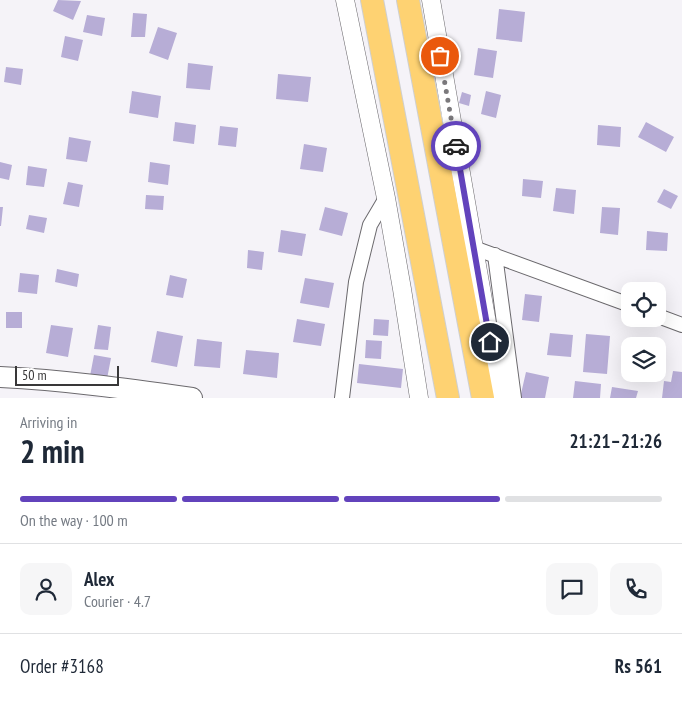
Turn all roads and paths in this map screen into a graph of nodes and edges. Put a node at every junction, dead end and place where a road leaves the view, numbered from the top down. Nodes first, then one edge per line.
1 (344, 0) edge
2 (372, 0) edge
3 (408, 0) edge
4 (431, 0) edge
5 (386, 198) junction
6 (474, 248) junction
7 (495, 255) junction
8 (621, 302) edge
9 (666, 319) edge
10 (682, 325) edge
11 (0, 377) edge
12 (172, 397) edge
13 (192, 398) edge
14 (342, 398) edge
15 (419, 398) edge
16 (448, 398) edge
17 (483, 398) edge
18 (500, 398) edge
19 (514, 398) edge

1 - 5 street
2 - 16 highway
3 - 17 highway
4 - 6 street
5 - 14 street
5 - 15 street
6 - 7 street
6 - 18 street
7 - 8 street
7 - 19 street
9 - 10 street
11 - 12 main road
12 - 13 main road

